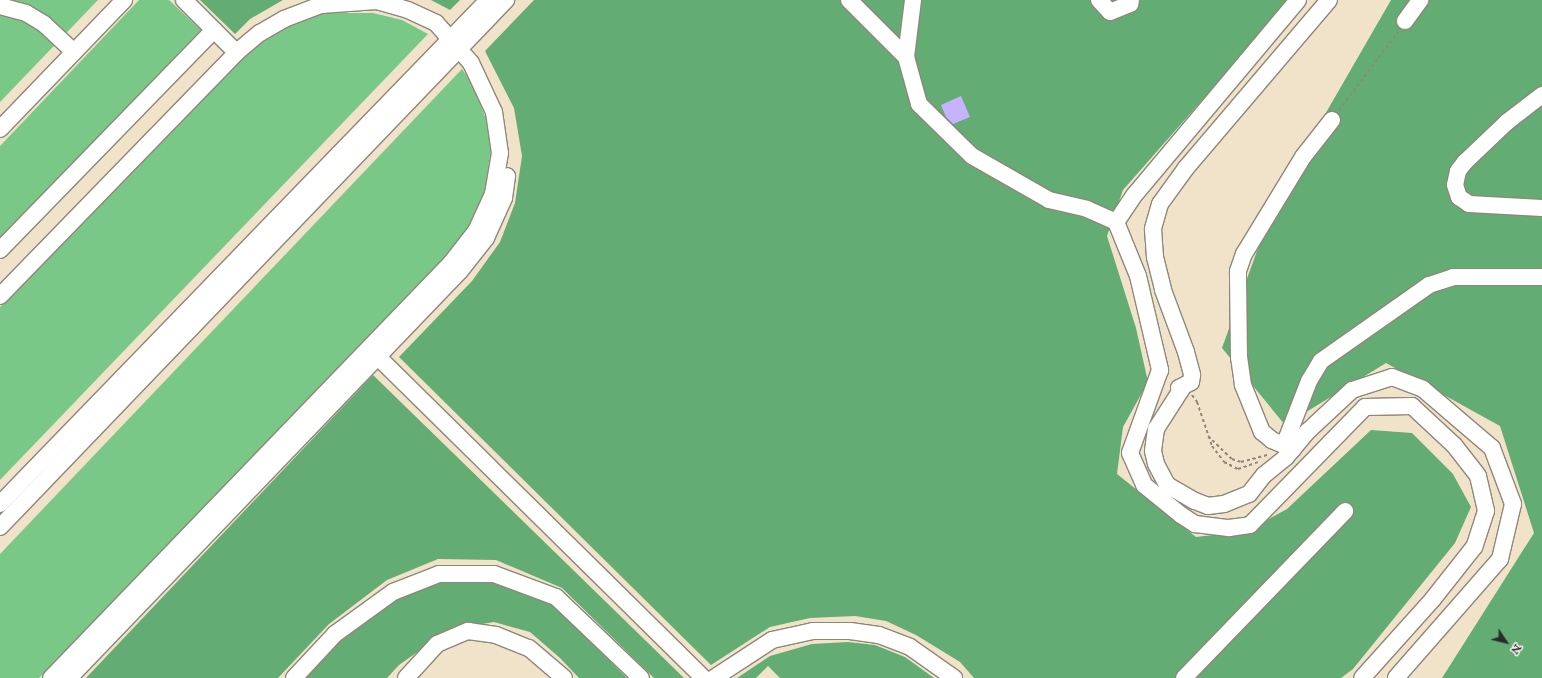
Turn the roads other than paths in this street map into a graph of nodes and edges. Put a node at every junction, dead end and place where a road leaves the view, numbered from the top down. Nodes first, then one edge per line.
1 (114, 0) edge
2 (124, 0) edge
3 (184, 0) edge
4 (312, 0) edge
5 (399, 0) edge
6 (488, 0) edge
7 (506, 0) edge
8 (849, 0) edge
9 (913, 0) edge
10 (1099, 0) edge
11 (1131, 0) edge
12 (1298, 0) edge
13 (1329, 0) edge
14 (1420, 0) edge
15 (0, 6) edge
16 (1405, 21) road end
17 (214, 30) junction
18 (458, 41) junction
19 (231, 47) junction
20 (72, 49) junction
21 (906, 57) junction
22 (1542, 95) edge
23 (0, 116) edge
24 (1332, 120) road end
25 (0, 129) edge
26 (1542, 208) edge
27 (1116, 222) junction
28 (0, 250) edge
29 (1542, 277) edge
30 (1, 290) edge
31 (378, 357) junction
32 (1288, 448) junction
33 (0, 504) edge
34 (1345, 511) dead end
35 (0, 527) edge
36 (51, 678) edge
37 (68, 678) edge
38 (294, 678) edge
39 (406, 678) edge
40 (564, 678) edge
41 (641, 678) edge
42 (704, 678) edge
43 (714, 678) edge
44 (954, 678) edge
45 (1184, 678) edge
46 (1362, 678) edge
47 (1396, 678) edge

1 - 20 street
2 - 20 street
3 - 17 street
4 - 19 street
5 - 18 street
6 - 18 street
7 - 18 street
8 - 21 street
9 - 21 street
10 - 11 street
12 - 27 street
13 - 32 street
14 - 16 street
15 - 20 street
17 - 19 street
17 - 28 street
18 - 30 street
18 - 31 street
18 - 33 street
18 - 35 street
18 - 36 street
19 - 30 street
20 - 23 street
20 - 25 street
21 - 27 street
22 - 26 street
24 - 32 street
27 - 46 street
29 - 32 street
31 - 37 street
31 - 42 street
32 - 47 street
34 - 45 street
38 - 41 street
39 - 40 street
43 - 44 street

